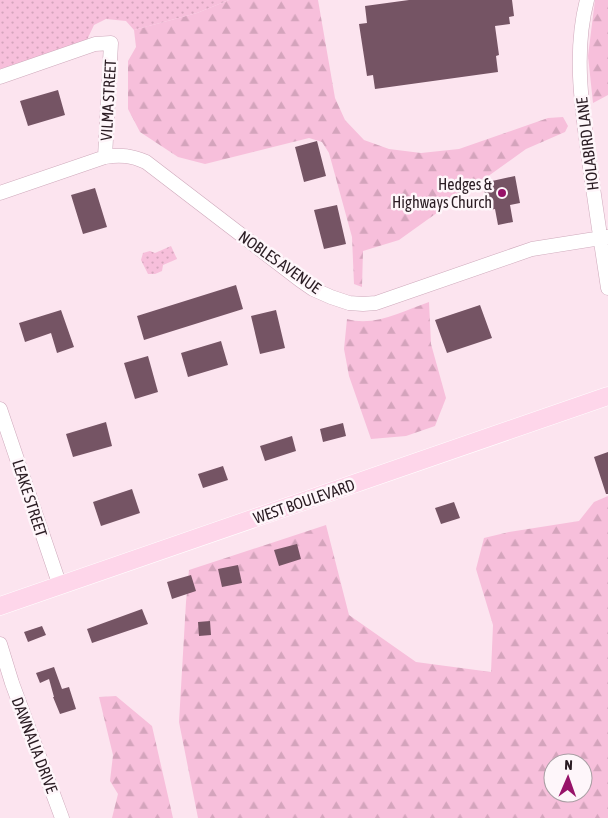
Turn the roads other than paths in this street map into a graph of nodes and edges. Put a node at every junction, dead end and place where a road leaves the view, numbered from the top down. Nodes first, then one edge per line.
1 (587, 0) edge
2 (0, 77) edge
3 (105, 157) junction
4 (0, 192) edge
5 (604, 237) edge
6 (608, 288) edge
7 (608, 396) edge
8 (0, 409) edge
9 (60, 586) junction
10 (0, 606) edge
11 (0, 644) edge
12 (62, 818) edge

1 - 5 street, HOLABIRD LANE
2 - 3 street, VILMA STREET
3 - 4 street, NOBLES AVENUE
3 - 5 street, NOBLES AVENUE
5 - 6 street, HOLABIRD LANE
7 - 9 main road, WEST BOULEVARD
8 - 9 street, LEAKE STREET
9 - 10 main road, WEST BOULEVARD
11 - 12 street, DAWNALIA DRIVE

